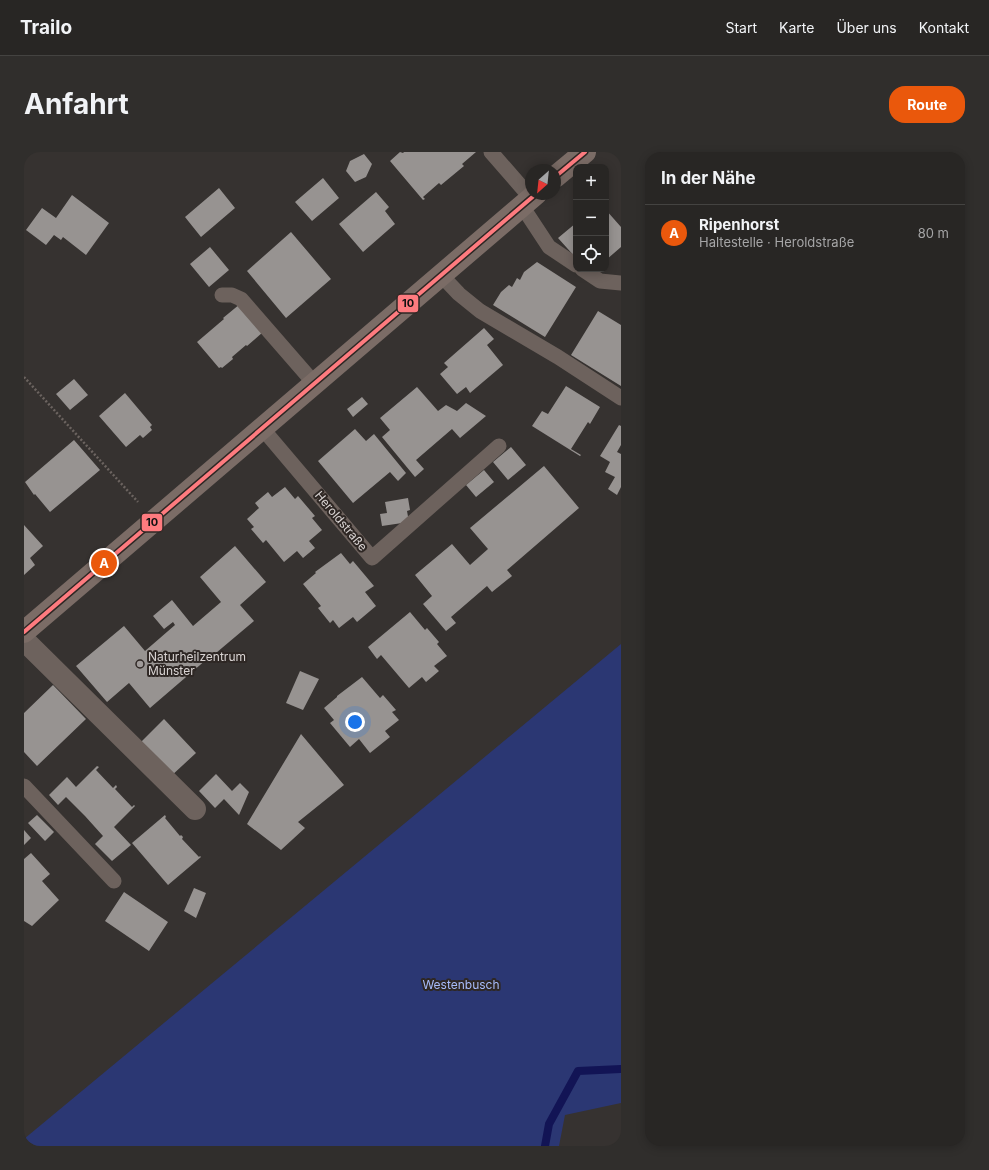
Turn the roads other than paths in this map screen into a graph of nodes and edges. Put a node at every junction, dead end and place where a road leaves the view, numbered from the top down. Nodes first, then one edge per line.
1 (491, 152) edge
2 (585, 152) edge
3 (561, 172) edge
4 (525, 193) edge
5 (529, 200) edge
6 (530, 200) edge
7 (573, 263) edge
8 (586, 272) edge
9 (441, 275) junction
10 (621, 283) edge
11 (222, 295) dead end
12 (314, 383) junction
13 (621, 398) edge
14 (262, 428) junction
15 (499, 446) dead end
16 (24, 632) edge
17 (24, 640) edge
18 (24, 786) edge
19 (195, 809) dead end
20 (114, 881) dead end

1 - 4 lane
2 - 3 main road
5 - 9 main road
6 - 7 lane
8 - 10 lane
9 - 12 main road
9 - 13 lane
11 - 12 lane
12 - 14 main road
14 - 15 lane, Heroldstraße
14 - 16 main road
17 - 19 street
18 - 20 lane

